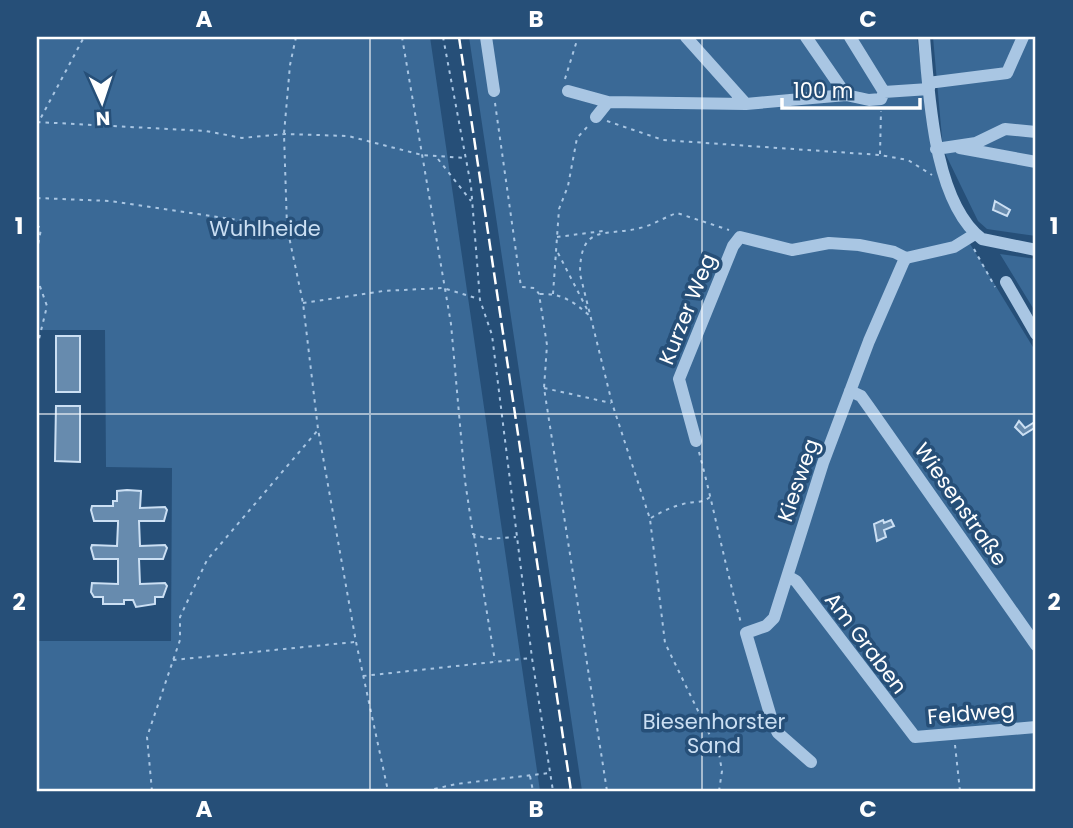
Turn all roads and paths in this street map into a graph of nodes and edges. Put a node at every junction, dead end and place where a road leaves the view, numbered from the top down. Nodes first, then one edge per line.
1 (84, 37) edge
2 (296, 37) edge
3 (402, 37) edge
4 (443, 37) edge
5 (486, 37) edge
6 (578, 37) edge
7 (686, 37) edge
8 (806, 37) edge
9 (850, 37) edge
10 (924, 37) edge
11 (1023, 37) edge
12 (928, 86) junction
13 (494, 91) joint
14 (568, 91) joint
15 (846, 94) junction
16 (882, 96) junction
17 (608, 102) junction
18 (746, 104) junction
19 (596, 117) junction
20 (37, 123) edge
21 (1036, 132) edge
22 (284, 134) junction
23 (953, 147) junction
24 (936, 149) junction
25 (422, 155) junction
26 (880, 155) junction
27 (437, 157) junction
28 (466, 158) junction
29 (1036, 162) edge
30 (943, 173) junction
31 (37, 198) edge
32 (472, 202) junction
33 (37, 225) edge
34 (287, 227) junction
35 (608, 230) junction
36 (731, 231) dead end
37 (557, 237) junction
38 (972, 237) junction
39 (37, 250) edge
40 (1036, 250) edge
41 (558, 251) junction
42 (906, 258) junction
43 (37, 278) edge
44 (1006, 282) dead end
45 (443, 288) junction
46 (539, 294) junction
47 (553, 294) junction
48 (480, 300) junction
49 (1016, 301) junction
50 (303, 303) junction
51 (591, 317) junction
52 (1036, 334) edge
53 (38, 343) edge
54 (544, 388) junction
55 (850, 391) junction
56 (612, 403) junction
57 (318, 429) junction
58 (696, 441) joint
59 (710, 497) junction
60 (650, 519) junction
61 (474, 534) junction
62 (517, 537) junction
63 (789, 577) junction
64 (746, 633) junction
65 (356, 642) junction
66 (1036, 645) edge
67 (532, 657) junction
68 (170, 660) junction
69 (495, 662) junction
70 (363, 676) junction
71 (1036, 727) edge
72 (954, 733) junction
73 (910, 734) joint
74 (811, 762) dead end
75 (550, 773) junction
76 (530, 775) junction
77 (152, 791) edge
78 (388, 791) edge
79 (426, 791) edge
80 (533, 791) edge
81 (552, 791) edge
82 (607, 791) edge
83 (719, 791) edge
84 (960, 791) edge

1 - 20 path
2 - 22 path
3 - 25 path
4 - 28 path
5 - 13 street
6 - 14 path
7 - 18 street
8 - 15 street
9 - 16 street
10 - 12 street
11 - 12 street
12 - 16 street
12 - 24 street
13 - 46 path
14 - 17 street
15 - 16 street
15 - 18 street
16 - 26 path
17 - 18 street
17 - 19 street
19 - 26 path
19 - 37 path
20 - 22 path
21 - 23 street
22 - 25 path
22 - 34 path
23 - 24 street
23 - 29 street
24 - 30 street
25 - 27 path
25 - 45 path
26 - 30 path
27 - 28 path
27 - 32 path
28 - 32 path
30 - 38 street
31 - 34 path
32 - 48 path
33 - 39 path
34 - 50 path
35 - 36 path
35 - 37 path
35 - 51 path
37 - 41 path
38 - 40 street
38 - 42 street
38 - 49 path
41 - 47 path
41 - 51 path
42 - 55 street, Kiesweg
42 - 58 street, Kurzer Weg
43 - 53 path
44 - 49 street
45 - 48 path
45 - 50 path
45 - 61 path
46 - 47 path
46 - 54 path
47 - 51 path
48 - 62 path
49 - 52 street
50 - 57 path
51 - 56 path
54 - 56 path
54 - 82 path
55 - 63 street, Kiesweg
55 - 66 street, Wiesenstraße
56 - 60 path
57 - 65 path
57 - 68 path
58 - 59 path
59 - 60 path
59 - 64 path
60 - 83 path
61 - 62 path
61 - 69 path
62 - 67 path
63 - 64 street, Kiesweg
63 - 73 street, Am Graben
64 - 74 street
65 - 68 path
65 - 70 path
67 - 69 path
67 - 75 path
68 - 77 path
69 - 70 path
70 - 78 path
71 - 72 street, Feldweg
72 - 73 street, Feldweg
72 - 84 path
75 - 76 path
75 - 81 path
76 - 79 path
76 - 80 path

